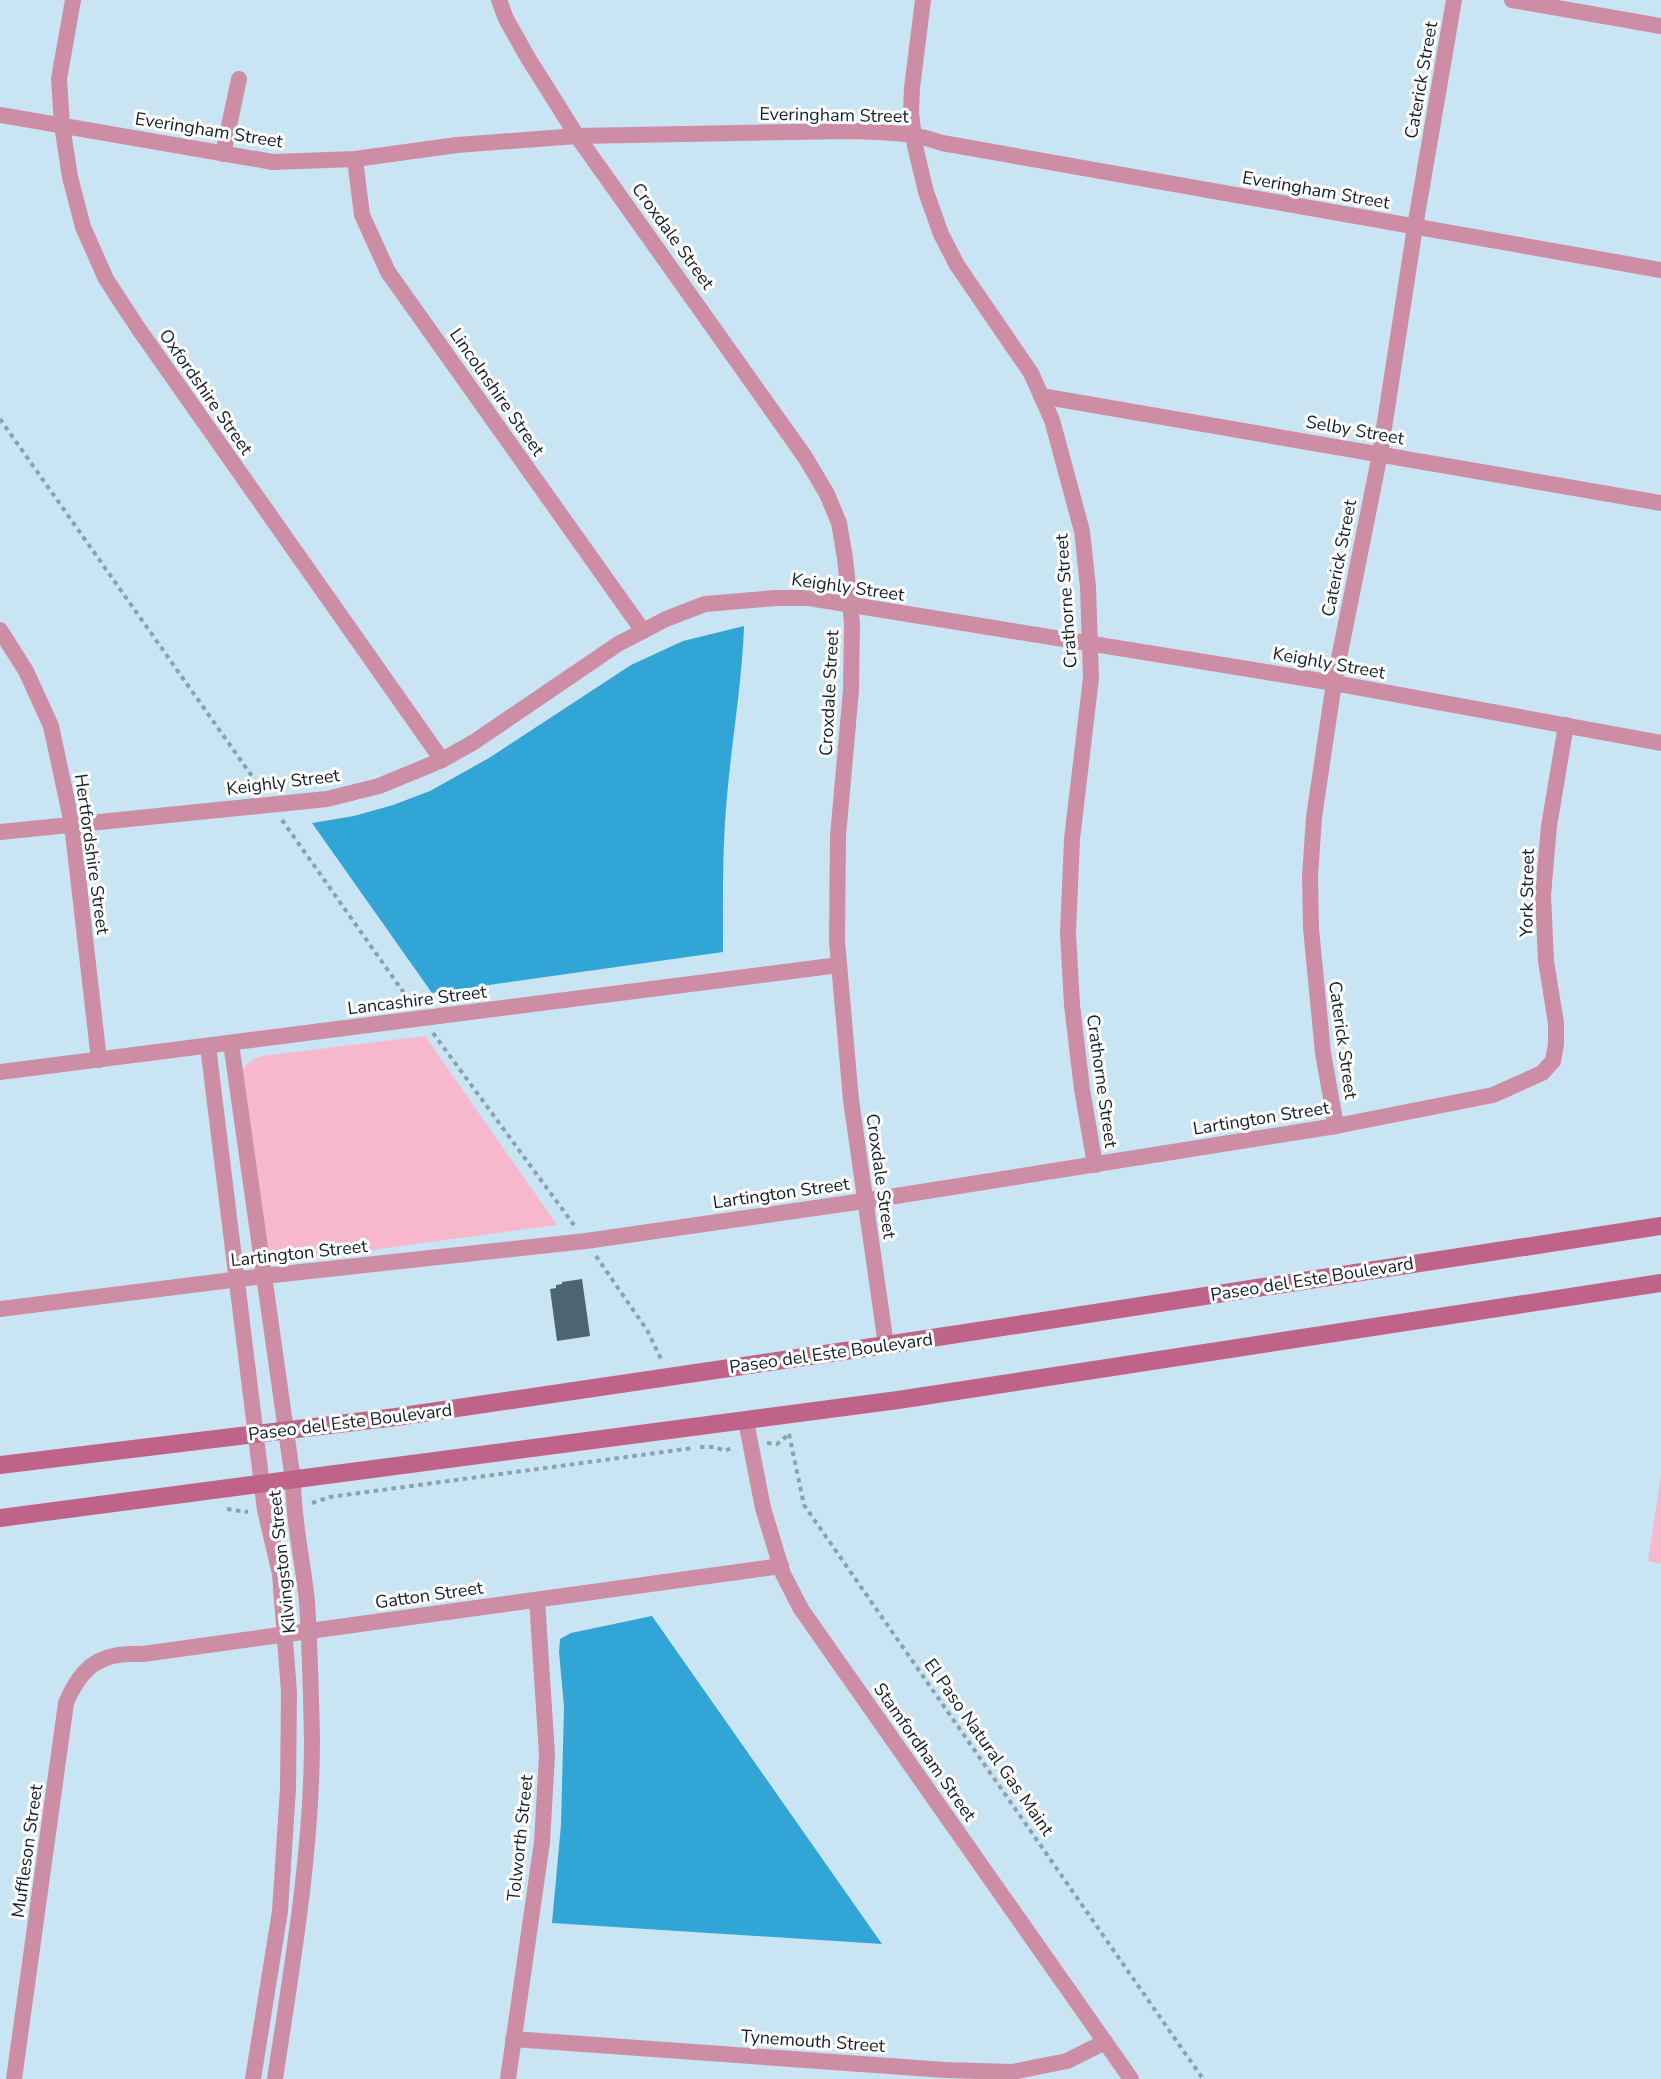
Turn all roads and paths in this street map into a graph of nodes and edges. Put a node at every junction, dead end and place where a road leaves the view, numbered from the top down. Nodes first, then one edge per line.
1 (73, 0) edge
2 (499, 0) edge
3 (923, 0) edge
4 (1454, 0) edge
5 (1512, 0) edge
6 (1661, 26) edge
7 (240, 79) dead end
8 (0, 115) edge
9 (62, 125) junction
10 (914, 135) junction
11 (577, 136) junction
12 (223, 154) junction
13 (355, 159) junction
14 (1415, 227) junction
15 (1661, 270) edge
16 (1041, 396) junction
17 (0, 419) edge
18 (1380, 454) junction
19 (1661, 503) edge
20 (851, 606) junction
21 (0, 630) edge
22 (643, 631) junction
23 (1089, 644) junction
24 (1334, 683) junction
25 (1566, 725) junction
26 (1661, 743) edge
27 (442, 760) junction
28 (271, 804) junction
29 (72, 824) junction
30 (0, 832) edge
31 (838, 966) junction
32 (422, 1019) junction
33 (231, 1043) junction
34 (208, 1046) junction
35 (99, 1060) junction
36 (1552, 1061) joint
37 (0, 1072) edge
38 (1336, 1126) junction
39 (1095, 1165) junction
40 (864, 1200) junction
41 (1661, 1226) edge
42 (586, 1241) junction
43 (264, 1276) junction
44 (237, 1280) junction
45 (1661, 1283) edge
46 (0, 1309) edge
47 (886, 1345) junction
48 (663, 1361) dead end
49 (785, 1416) junction
50 (746, 1421) junction
51 (286, 1430) junction
52 (256, 1434) junction
53 (732, 1448) dead end
54 (0, 1466) edge
55 (293, 1480) junction
56 (262, 1484) junction
57 (304, 1504) dead end
58 (0, 1518) edge
59 (781, 1566) junction
60 (537, 1599) junction
61 (308, 1631) junction
62 (285, 1634) junction
63 (87, 1669) joint
64 (513, 2039) junction
65 (1106, 2042) junction
66 (15, 2079) edge
67 (253, 2079) edge
68 (275, 2079) edge
69 (508, 2079) edge
70 (1131, 2079) edge
71 (1203, 2079) edge

1 - 9 street, Oxfordshire Street
2 - 11 street, Croxdale Street
3 - 10 street, Crathorne Street
4 - 14 street, Caterick Street
5 - 6 street
7 - 12 street
8 - 9 street, Everingham Street
9 - 12 street, Everingham Street
9 - 27 street, Oxfordshire Street
10 - 11 street, Everingham Street
10 - 14 street, Everingham Street
10 - 16 street, Crathorne Street
11 - 13 street, Everingham Street
11 - 20 street, Croxdale Street
12 - 13 street, Everingham Street
13 - 22 street, Lincolnshire Street
14 - 15 street, Everingham Street
14 - 18 street, Caterick Street
16 - 18 street, Selby Street
16 - 23 street, Crathorne Street
17 - 28 path
18 - 19 street, Selby Street
18 - 24 street, Caterick Street
20 - 22 street, Keighly Street
20 - 23 street, Keighly Street
20 - 31 street, Croxdale Street
21 - 29 street, Hertfordshire Street
22 - 27 street, Keighly Street
23 - 24 street, Keighly Street
23 - 39 street, Crathorne Street
24 - 25 street, Keighly Street
24 - 38 street, Caterick Street
25 - 26 street, Keighly Street
25 - 36 street, York Street
27 - 28 street, Keighly Street
28 - 29 street, Keighly Street
28 - 32 path
29 - 30 street, Keighly Street
29 - 35 street, Hertfordshire Street
31 - 32 street, Lancashire Street
31 - 40 street, Croxdale Street
32 - 33 street, Lancashire Street
32 - 42 path
33 - 34 street, Lancashire Street
33 - 43 street, Kilvingston Street
34 - 35 street, Lancashire Street
34 - 44 street, Kilvingston Street
35 - 37 street, Lancashire Street
36 - 38 street, Lartington Street
38 - 39 street, Lartington Street
39 - 40 street, Lartington Street
40 - 42 street, Lartington Street
40 - 47 street, Croxdale Street
41 - 47 main road, Paseo del Este Boulevard
42 - 43 street, Lartington Street
42 - 48 path
43 - 44 street, Lartington Street
43 - 51 street, Kilvingston Street
44 - 46 street, Lartington Street
44 - 52 street, Kilvingston Street
45 - 49 main road
47 - 51 main road, Paseo del Este Boulevard
49 - 50 main road
49 - 71 path, El Paso Natural Gas Maint
50 - 55 main road
50 - 59 street, Stamfordham Street
51 - 52 main road, Paseo del Este Boulevard
51 - 55 street, Kilvingston Street
52 - 54 main road, Paseo del Este Boulevard
52 - 56 street, Kilvingston Street
53 - 57 path
55 - 56 main road
55 - 61 street, Kilvingston Street
56 - 58 main road
56 - 62 street, Kilvingston Street
59 - 60 street, Gatton Street
59 - 65 street, Stamfordham Street
60 - 61 street, Gatton Street
60 - 64 street, Tolworth Street
61 - 62 street, Gatton Street
61 - 68 street, Kilvingston Street
62 - 63 street, Gatton Street
62 - 67 street, Kilvingston Street
63 - 66 street, Muffleson Street
64 - 65 street, Tynemouth Street
64 - 69 street, Tolworth Street
65 - 70 street, Stamfordham Street

